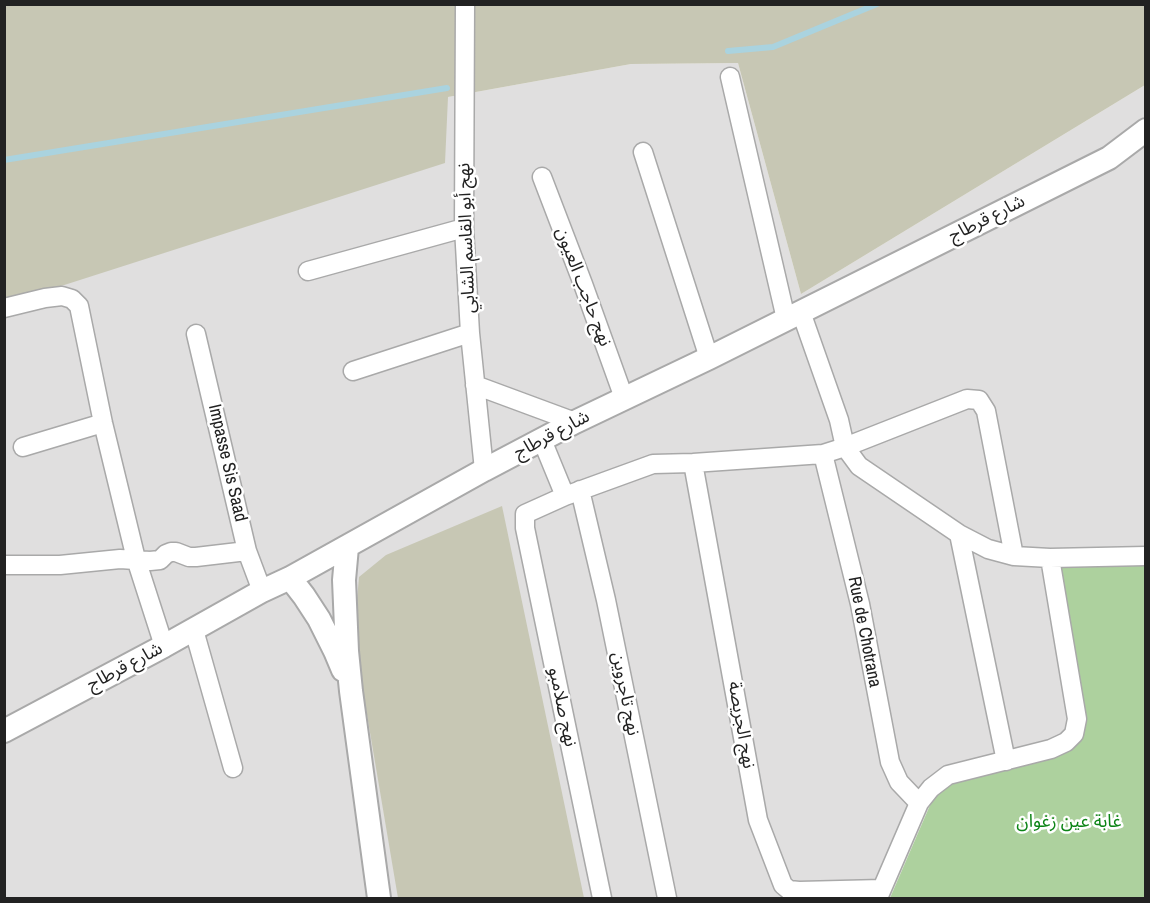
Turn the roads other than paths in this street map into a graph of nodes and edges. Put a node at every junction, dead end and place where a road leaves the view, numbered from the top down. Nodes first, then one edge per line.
1 (465, 4) edge
2 (730, 77) dead end
3 (1146, 130) edge
4 (1146, 148) edge
5 (643, 152) dead end
6 (1109, 158) junction
7 (542, 177) dead end
8 (464, 228) junction
9 (308, 271) dead end
10 (4, 308) edge
11 (794, 316) junction
12 (470, 333) junction
13 (196, 334) dead end
14 (710, 358) junction
15 (353, 371) dead end
16 (475, 385) junction
17 (624, 398) junction
18 (575, 422) junction
19 (103, 423) junction
20 (542, 440) junction
21 (23, 447) dead end
22 (845, 447) junction
23 (823, 454) junction
24 (693, 463) junction
25 (484, 471) junction
26 (573, 493) junction
27 (959, 534) junction
28 (346, 547) junction
29 (247, 551) junction
30 (1014, 556) junction
31 (1146, 556) edge
32 (1050, 558) junction
33 (136, 559) junction
34 (4, 565) edge
35 (290, 578) junction
36 (262, 591) junction
37 (194, 630) junction
38 (164, 646) junction
39 (351, 691) junction
40 (4, 731) edge
41 (1006, 761) junction
42 (233, 768) dead end
43 (919, 803) junction
44 (880, 894) edge
45 (379, 898) edge
46 (602, 898) edge
47 (667, 898) edge

1 - 8 street, نهج أبو القاسم الشابي
2 - 11 street
3 - 6 street, شارع قرطاج
4 - 6 street, شارع قرطاج
5 - 14 street
6 - 11 street, شارع قرطاج
7 - 17 street, نهج حاجب العيون
8 - 9 street
8 - 12 street, نهج أبو القاسم الشابي
10 - 19 street
11 - 14 street, شارع قرطاج
11 - 22 street
12 - 15 street
12 - 16 street, نهج أبو القاسم الشابي
13 - 29 street, Impasse Sis Saad
14 - 17 street, شارع قرطاج
16 - 18 street
16 - 25 street, نهج أبو القاسم الشابي
17 - 18 street, شارع قرطاج
18 - 20 street, شارع قرطاج
19 - 21 street
19 - 33 street
20 - 25 street, شارع قرطاج
20 - 26 street, نهج تاجروين
22 - 23 street
22 - 27 street
22 - 30 street
23 - 24 street
23 - 43 street, Rue de Chotrana
24 - 26 street
24 - 44 street, نهج الجريصة
25 - 28 street, شارع قرطاج
26 - 46 street, نهج صلامبو
26 - 47 street, نهج تاجروين
27 - 30 street
27 - 41 street
28 - 35 street, شارع قرطاج
28 - 39 street
29 - 33 street
29 - 36 street, Impasse Sis Saad
30 - 32 street
31 - 32 street
32 - 41 street
33 - 34 street
33 - 38 street
35 - 36 street, شارع قرطاج
35 - 39 street
36 - 37 street, شارع قرطاج
37 - 38 street, شارع قرطاج
37 - 42 street
38 - 40 street, شارع قرطاج
39 - 45 street
41 - 43 street
43 - 44 street

